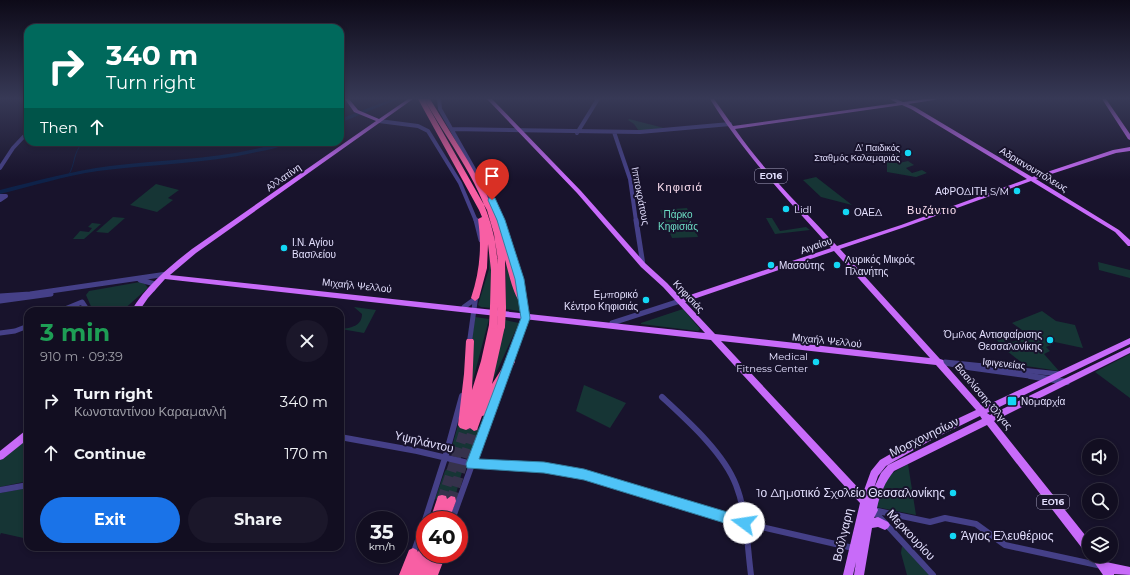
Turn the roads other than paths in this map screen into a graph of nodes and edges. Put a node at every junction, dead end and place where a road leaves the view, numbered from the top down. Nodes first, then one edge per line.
1 (371, 126) edge
2 (417, 126) edge
3 (438, 126) edge
4 (441, 126) edge
5 (450, 126) edge
6 (515, 126) edge
7 (581, 126) edge
8 (731, 126) joint
9 (940, 126) edge
10 (1123, 126) edge
11 (452, 129) junction
12 (519, 130) junction
13 (614, 132) junction
14 (577, 133) junction
15 (24, 136) edge
16 (1130, 138) edge
17 (344, 145) edge
18 (342, 146) edge
19 (1130, 147) edge
20 (0, 168) edge
21 (1030, 181) junction
22 (472, 190) junction
23 (0, 196) edge
24 (0, 200) edge
25 (496, 227) junction
26 (1130, 244) edge
27 (835, 249) junction
28 (644, 265) junction
29 (174, 268) junction
30 (154, 275) junction
31 (166, 276) junction
32 (182, 277) junction
33 (138, 280) junction
34 (153, 290) junction
35 (0, 296) edge
36 (475, 298) junction
37 (0, 301) edge
38 (523, 301) junction
39 (680, 301) junction
40 (70, 307) edge
41 (85, 307) edge
42 (137, 307) edge
43 (464, 307) junction
44 (498, 307) junction
45 (473, 310) junction
46 (526, 316) junction
47 (612, 323) junction
48 (24, 328) edge
49 (0, 333) edge
50 (713, 337) junction
51 (731, 339) junction
52 (470, 341) junction
53 (1130, 341) edge
54 (724, 349) junction
55 (1130, 350) edge
56 (510, 362) junction
57 (940, 362) junction
58 (1061, 374) junction
59 (1052, 378) junction
60 (1068, 382) junction
61 (662, 398) dead end
62 (982, 412) junction
63 (989, 421) junction
64 (470, 426) junction
65 (24, 437) edge
66 (344, 437) edge
67 (0, 456) edge
68 (445, 458) junction
69 (471, 464) junction
70 (24, 486) edge
71 (0, 490) edge
72 (865, 500) junction
73 (872, 510) junction
74 (428, 511) edge
75 (440, 511) edge
76 (445, 511) edge
77 (455, 511) edge
78 (744, 523) junction
79 (868, 524) junction
80 (886, 525) junction
81 (1082, 539) edge
82 (416, 546) edge
83 (853, 548) junction
84 (413, 554) joint
85 (420, 563) edge
86 (433, 563) edge
87 (436, 563) edge
88 (1106, 571) edge
89 (1130, 572) edge
90 (405, 575) edge
91 (415, 575) edge
92 (425, 575) edge
93 (432, 575) edge
94 (751, 575) edge
95 (848, 575) edge
96 (859, 575) edge
97 (933, 575) edge

1 - 17 main road, Αλλατίνη
2 - 36 street
3 - 22 highway
4 - 25 highway
5 - 11 street
6 - 12 main road, Κηφισιάς
7 - 14 street
8 - 13 street
8 - 27 main road, ΕΟ16
9 - 21 main road, Αδριανουπόλεως
10 - 16 main road
11 - 12 street
11 - 38 street
12 - 14 street
12 - 28 main road, Κηφισιάς
13 - 14 street
13 - 28 street, Ιπποκράτους
15 - 20 street
18 - 29 main road, Αλλατίνη
19 - 21 main road, Αιγαίου
21 - 26 main road, Αδριανουπόλεως
21 - 27 main road, Αιγαίου
22 - 36 highway
22 - 44 highway
23 - 24 street
25 - 38 highway
25 - 44 highway
27 - 39 main road, Αιγαίου
27 - 57 main road, Βασιλίσσης Όλγας / ΕΟ16
28 - 39 main road, Κηφισιάς
29 - 30 street
29 - 31 main road, Αλλατίνη
29 - 32 main road
30 - 31 street, Μιχαήλ Ψελλού
30 - 35 street, Μιχαήλ Ψελλού
31 - 32 main road, Μιχαήλ Ψελλού
31 - 33 street, Μιχαήλ Ψελλού
31 - 34 main road, Αλλατίνη
32 - 34 main road
32 - 43 main road, Μιχαήλ Ψελλού
32 - 45 main road, Μιχαήλ Ψελλού
33 - 34 street
33 - 37 street, Μιχαήλ Ψελλού
34 - 42 main road, Αλλατίνη
36 - 43 street
36 - 45 street
38 - 46 street
39 - 47 street, Αιγαίου
39 - 50 main road, Κηφισιάς
40 - 41 street
43 - 45 main road, Μιχαήλ Ψελλού
44 - 64 highway, bridge
45 - 46 main road, Μιχαήλ Ψελλού
45 - 52 street
46 - 47 main road, Μιχαήλ Ψελλού
46 - 50 main road, Μιχαήλ Ψελλού
46 - 56 street
47 - 50 main road, Μιχαήλ Ψελλού
48 - 49 street
50 - 51 main road, Μιχαήλ Ψελλού
50 - 54 main road, Κηφισιάς
51 - 54 main road
51 - 57 main road, Μιχαήλ Ψελλού
52 - 64 highway
52 - 68 street
53 - 58 main road, Μοσχονησίων
54 - 72 main road, Κηφισιάς
55 - 60 main road, Μοσχονησίων
56 - 64 highway
56 - 69 street
57 - 58 street, Ιφιγενείας
57 - 59 street, Ιφιγενείας
57 - 62 main road, Βασιλίσσης Όλγας / ΕΟ16
58 - 59 main road, Μοσχονησίων
59 - 60 street, Ιφιγενείας
59 - 62 main road, Μοσχονησίων
60 - 63 main road, Μοσχονησίων
61 - 78 street
62 - 63 main road, Βασιλίσσης Όλγας / ΕΟ16
62 - 72 main road, Μοσχονησίων
63 - 73 main road, Μοσχονησίων
63 - 81 main road, Βασιλίσσης Όλγας / ΕΟ16
65 - 67 main road
66 - 68 street, Υψηλάντου
68 - 69 street, Υψηλάντου
68 - 74 street
69 - 77 street
69 - 78 street, Υψηλάντου
70 - 71 street
72 - 73 main road, Κηφισιάς
72 - 83 main road, Βούλγαρη
73 - 79 main road
73 - 80 street, Μερκουρίου
73 - 88 street
75 - 76 highway
78 - 83 street, Υψηλάντου
78 - 94 street
79 - 80 main road
79 - 96 main road
80 - 97 street, Μερκουρίου
82 - 84 street
83 - 95 main road, Βούλγαρη
84 - 90 highway
85 - 91 highway
86 - 92 highway
87 - 93 highway
88 - 89 main road

